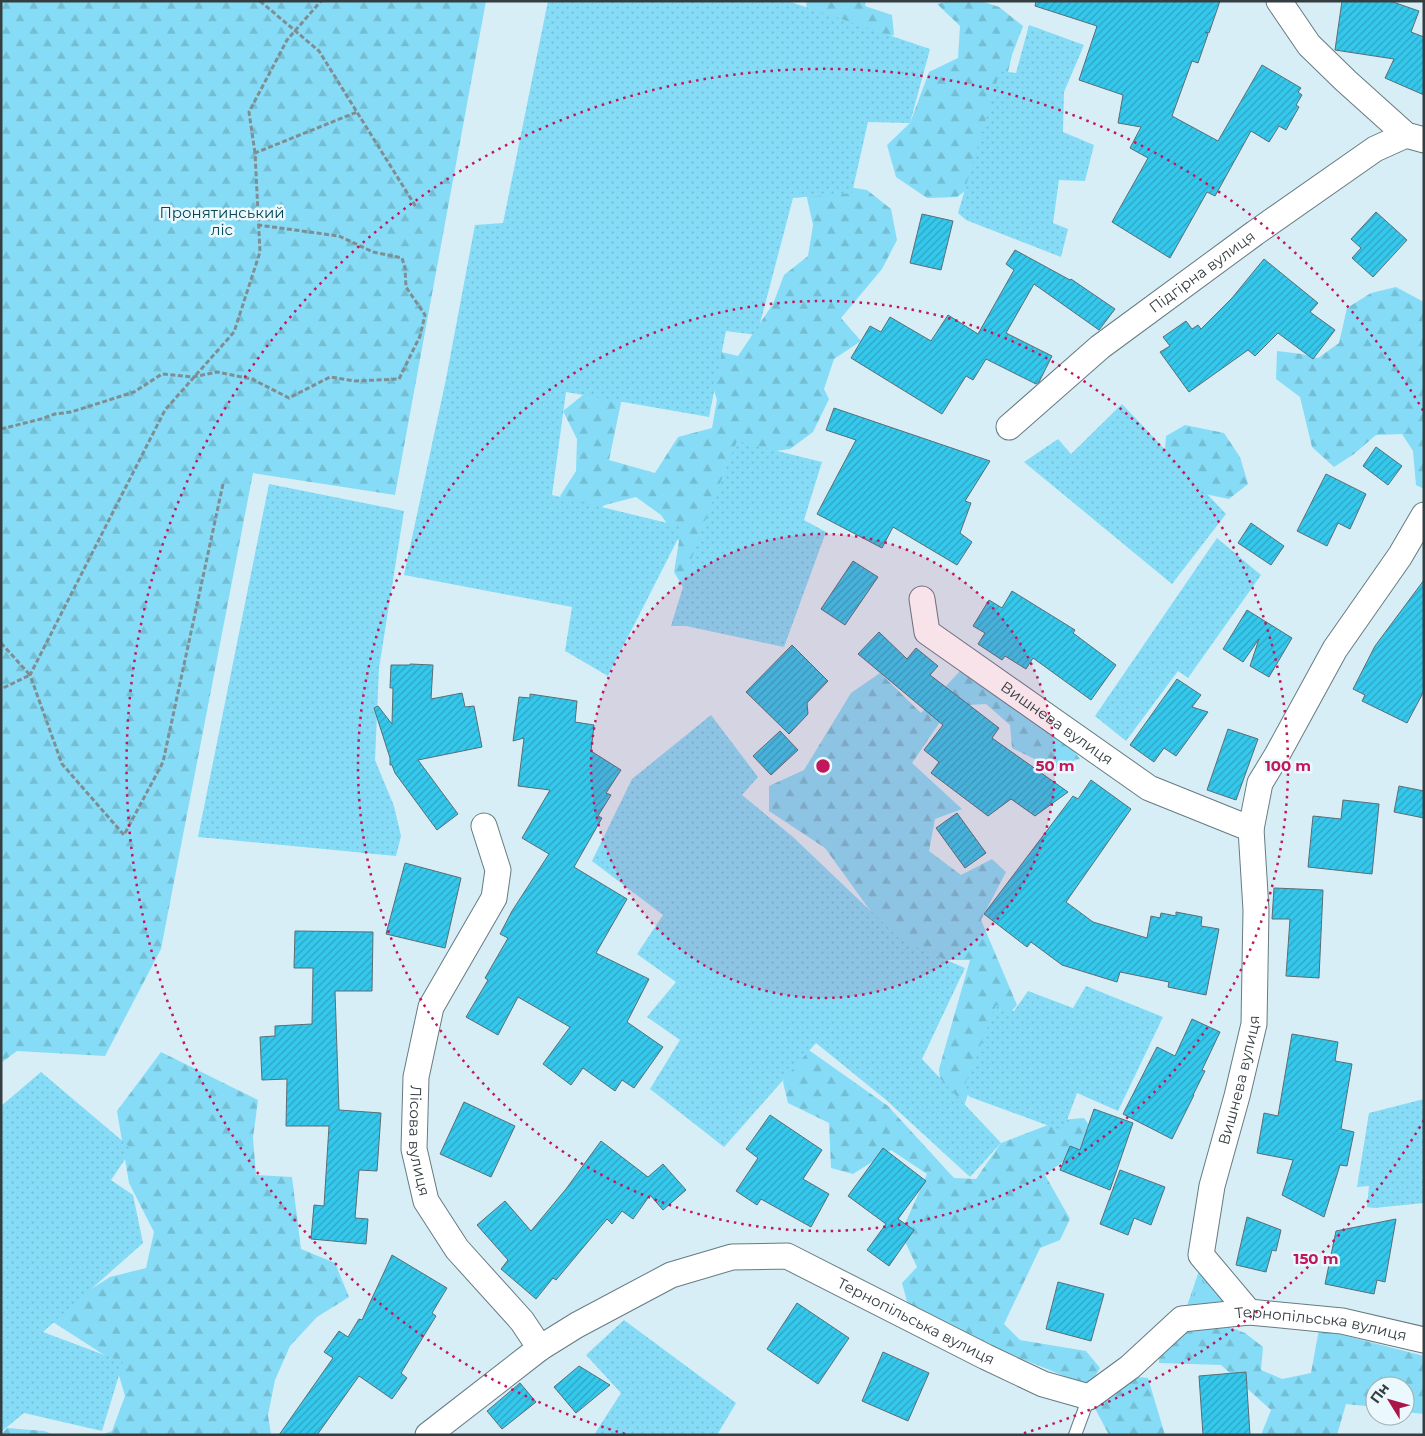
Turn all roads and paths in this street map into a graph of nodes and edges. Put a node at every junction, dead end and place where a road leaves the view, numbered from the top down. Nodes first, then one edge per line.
1 (260, 1) edge
2 (321, 1) edge
3 (1279, 1) edge
4 (295, 31) junction
5 (357, 112) junction
6 (1415, 138) edge
7 (255, 153) junction
8 (416, 207) dead end
9 (258, 225) junction
10 (193, 377) junction
11 (1009, 427) dead end
12 (1, 429) edge
13 (223, 484) dead end
14 (1424, 515) edge
15 (922, 599) dead end
16 (1, 643) edge
17 (30, 674) junction
18 (1, 689) edge
19 (484, 826) dead end
20 (1251, 829) junction
21 (1249, 1312) junction
22 (1424, 1340) edge
23 (540, 1348) junction
24 (1090, 1397) junction
25 (428, 1435) edge
26 (1074, 1435) edge

1 - 4 path
2 - 4 path
3 - 6 street, Підгірна вулиця
4 - 5 path
4 - 7 path
5 - 7 path
5 - 8 path
6 - 11 street, Підгірна вулиця
7 - 9 path
9 - 10 path
9 - 10 path
10 - 12 path
10 - 17 path
13 - 17 path
14 - 20 street, Вишнева вулиця
15 - 20 street, Вишнева вулиця
16 - 17 path
17 - 18 path
19 - 23 street, Лісова вулиця
20 - 21 street, Вишнева вулиця
21 - 22 street, Тернопільська вулиця
21 - 24 street, Тернопільська вулиця
23 - 24 street, Тернопільська вулиця
23 - 25 street, Тернопільська вулиця
24 - 26 lane

